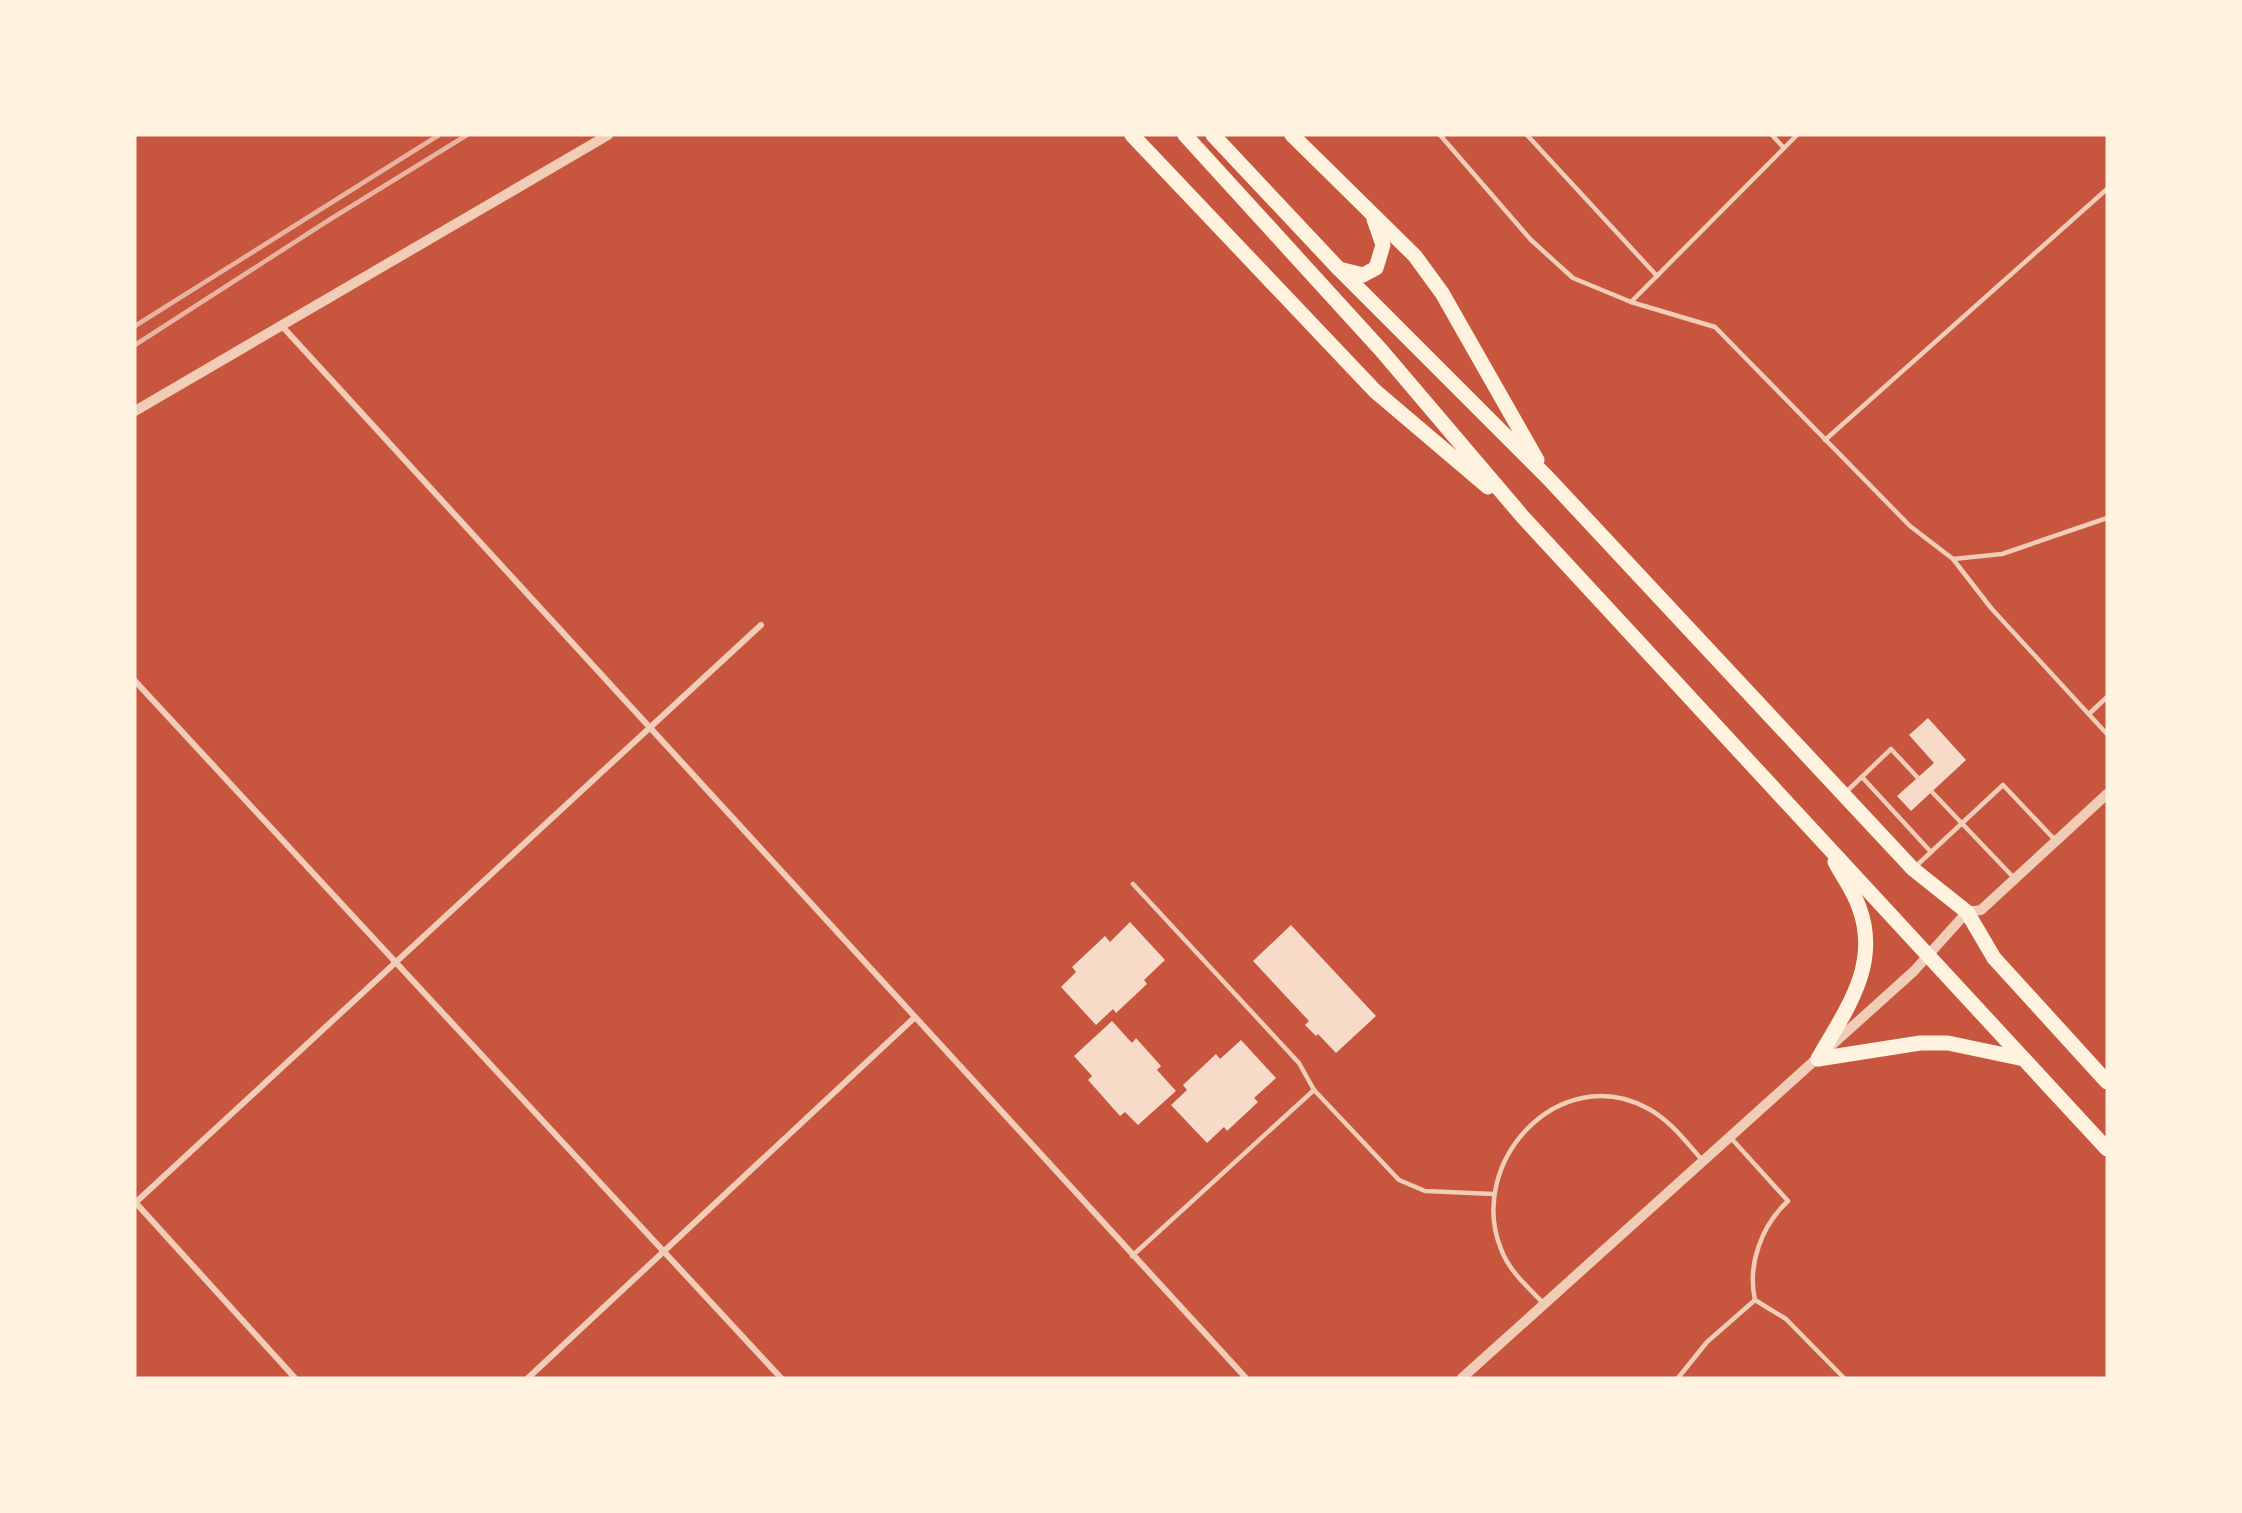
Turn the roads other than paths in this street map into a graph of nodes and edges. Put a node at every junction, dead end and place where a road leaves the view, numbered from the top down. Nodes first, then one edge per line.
1 (608, 135) edge
2 (1132, 135) edge
3 (1185, 135) edge
4 (1213, 135) edge
5 (1292, 135) edge
6 (1440, 135) edge
7 (1527, 135) edge
8 (1773, 135) edge
9 (1797, 135) edge
10 (1784, 148) junction
11 (2107, 189) edge
12 (1373, 216) junction
13 (1339, 269) junction
14 (1656, 276) junction
15 (1631, 302) junction
16 (280, 325) junction
17 (135, 411) edge
18 (1826, 440) junction
19 (1548, 478) junction
20 (1522, 516) junction
21 (2107, 518) edge
22 (1953, 559) junction
23 (761, 625) dead end
24 (135, 681) edge
25 (2107, 697) edge
26 (2089, 714) junction
27 (649, 729) junction
28 (2107, 734) edge
29 (1862, 777) junction
30 (1918, 778) dead end
31 (1932, 792) dead end
32 (1843, 794) junction
33 (2107, 794) edge
34 (1961, 823) junction
35 (1821, 839) junction
36 (2056, 840) junction
37 (1931, 852) junction
38 (1912, 869) junction
39 (2015, 879) junction
40 (1133, 884) dead end
41 (1967, 912) junction
42 (1930, 956) junction
43 (396, 962) junction
44 (915, 1018) junction
45 (1818, 1059) junction
46 (2024, 1059) junction
47 (2107, 1082) edge
48 (1314, 1090) junction
49 (1730, 1137) junction
50 (2107, 1149) edge
51 (1703, 1161) junction
52 (1493, 1194) junction
53 (135, 1202) edge
54 (664, 1252) junction
55 (1132, 1256) junction
56 (1755, 1300) junction
57 (1543, 1303) junction
58 (295, 1378) edge
59 (528, 1378) edge
60 (781, 1378) edge
61 (1246, 1378) edge
62 (1462, 1378) edge
63 (1678, 1378) edge
64 (1844, 1378) edge

1 - 16 street
2 - 20 main road
3 - 20 main road
4 - 13 main road
5 - 12 main road
6 - 15 lane
7 - 14 lane
8 - 10 lane
9 - 10 lane
10 - 14 lane
11 - 18 lane
12 - 13 main road
12 - 19 main road
13 - 19 main road
14 - 15 lane
15 - 18 lane
16 - 17 street
16 - 27 street
18 - 22 lane
19 - 32 main road
20 - 35 main road
21 - 22 lane
22 - 26 lane
23 - 27 street
24 - 43 street
25 - 26 lane
26 - 28 lane
27 - 43 street
27 - 44 street
29 - 30 lane
29 - 32 lane
29 - 37 lane
31 - 34 lane
32 - 38 main road
33 - 36 street
34 - 36 lane
34 - 37 lane
34 - 39 lane
35 - 42 main road
35 - 45 main road
36 - 39 street
37 - 38 lane
38 - 41 main road
39 - 41 street
40 - 48 lane
41 - 42 street
41 - 47 main road
42 - 45 street
42 - 46 main road
43 - 53 street
43 - 54 street
44 - 54 street
44 - 55 street
45 - 46 main road
45 - 49 street
46 - 50 main road
48 - 52 lane
48 - 55 lane
49 - 51 street
49 - 56 lane
51 - 52 lane
51 - 57 street
52 - 57 lane
53 - 58 street
54 - 59 street
54 - 60 street
55 - 61 street
56 - 63 lane
56 - 64 lane
57 - 62 street

